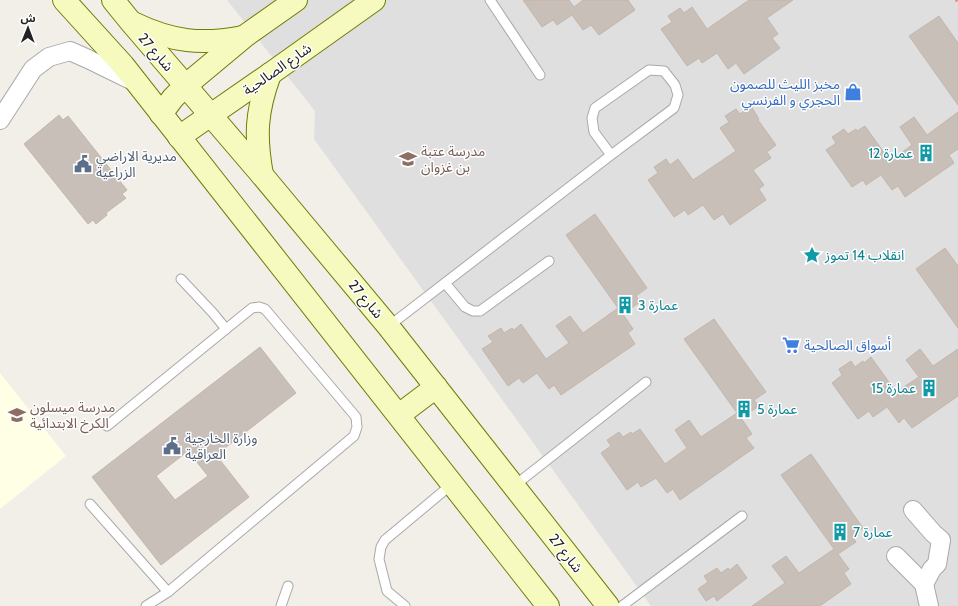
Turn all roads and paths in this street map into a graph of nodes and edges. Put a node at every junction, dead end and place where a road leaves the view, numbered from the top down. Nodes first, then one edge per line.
1 (64, 0) edge
2 (113, 0) edge
3 (296, 0) edge
4 (374, 0) edge
5 (490, 0) edge
6 (956, 0) edge
7 (958, 2) edge
8 (130, 21) junction
9 (245, 36) junction
10 (270, 74) junction
11 (540, 74) dead end
12 (138, 84) junction
13 (185, 86) junction
14 (161, 114) junction
15 (211, 115) junction
16 (0, 120) edge
17 (180, 137) junction
18 (611, 155) junction
19 (262, 175) junction
20 (549, 261) dead end
21 (181, 279) dead end
22 (445, 283) junction
23 (388, 326) junction
24 (226, 329) junction
25 (646, 382) dead end
26 (436, 387) junction
27 (399, 415) junction
28 (107, 426) dead end
29 (452, 484) junction
30 (514, 486) junction
31 (90, 504) dead end
32 (913, 510) dead end
33 (742, 516) dead end
34 (896, 556) dead end
35 (924, 584) junction
36 (288, 586) dead end
37 (168, 592) junction
38 (146, 606) edge
39 (281, 606) edge
40 (405, 606) edge
41 (548, 606) edge
42 (608, 606) edge
43 (622, 606) edge
44 (929, 606) edge

1 - 12 main road
2 - 8 main road, شارع 27
3 - 9 main road
4 - 10 main road, شارع الصالحية
5 - 11 lane
6 - 7 path
8 - 9 main road
8 - 13 main road, شارع 27
9 - 13 main road
10 - 15 main road, شارع الصالحية
10 - 19 main road
12 - 14 main road
12 - 16 street
13 - 14 main road
13 - 15 main road, شارع 27
14 - 17 main road
15 - 17 main road, شارع الصالحية
15 - 19 main road, شارع 27
17 - 27 main road
18 - 18 lane
18 - 22 lane
19 - 23 main road, شارع 27
20 - 22 lane
21 - 24 lane
22 - 23 lane
23 - 26 main road, شارع 27
24 - 28 lane
24 - 37 lane
25 - 30 lane
26 - 27 main road
26 - 30 main road, شارع 27
27 - 29 main road
29 - 40 lane
29 - 41 main road
30 - 42 main road, شارع 27
31 - 37 lane
32 - 35 street
33 - 43 lane
34 - 35 street
35 - 44 street
36 - 39 lane
37 - 38 lane

